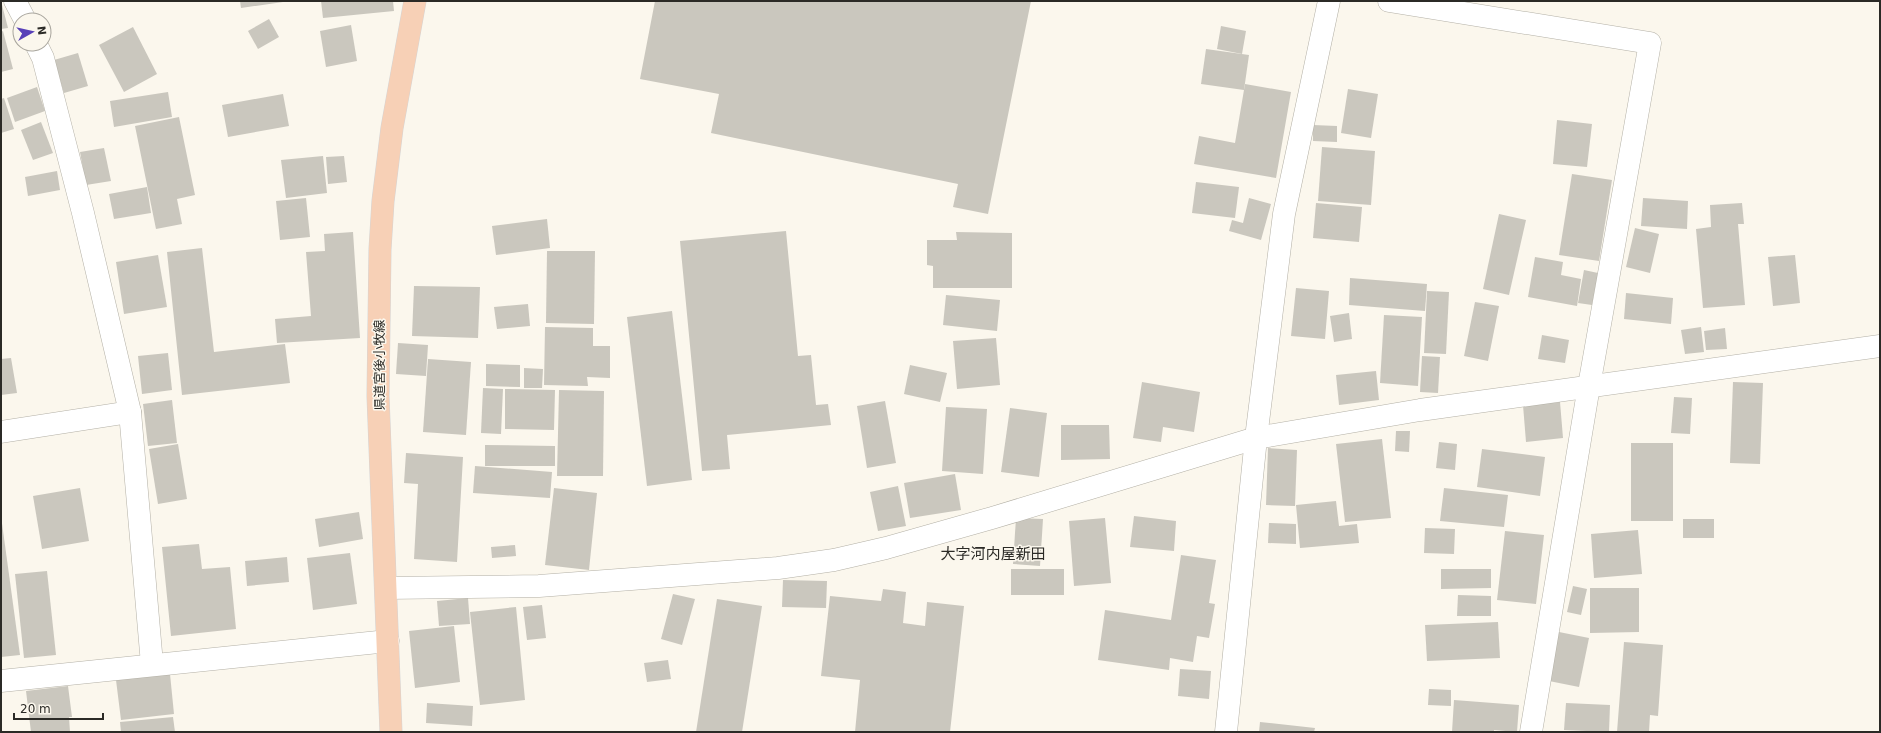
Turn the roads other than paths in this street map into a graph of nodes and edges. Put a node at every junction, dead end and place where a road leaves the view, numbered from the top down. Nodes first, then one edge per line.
1 (15, 1) edge
2 (415, 1) edge
3 (1330, 1) edge
4 (1389, 1) edge
5 (21, 12) edge
6 (40, 52) edge
7 (1880, 346) edge
8 (1589, 386) junction
9 (130, 412) junction
10 (1, 432) edge
11 (1256, 438) junction
12 (386, 588) junction
13 (388, 641) junction
14 (152, 664) junction
15 (1, 681) edge
16 (391, 732) edge
17 (1226, 732) edge
18 (1532, 732) edge

1 - 5 street
2 - 12 main road, 県道宮後小牧線
3 - 11 street
4 - 8 street
6 - 9 street
7 - 8 street
8 - 11 street
8 - 18 street
9 - 10 street
9 - 14 street
11 - 12 street
11 - 17 street
12 - 13 main road, 県道宮後小牧線
13 - 14 street
13 - 16 main road, 県道宮後小牧線
14 - 15 street

